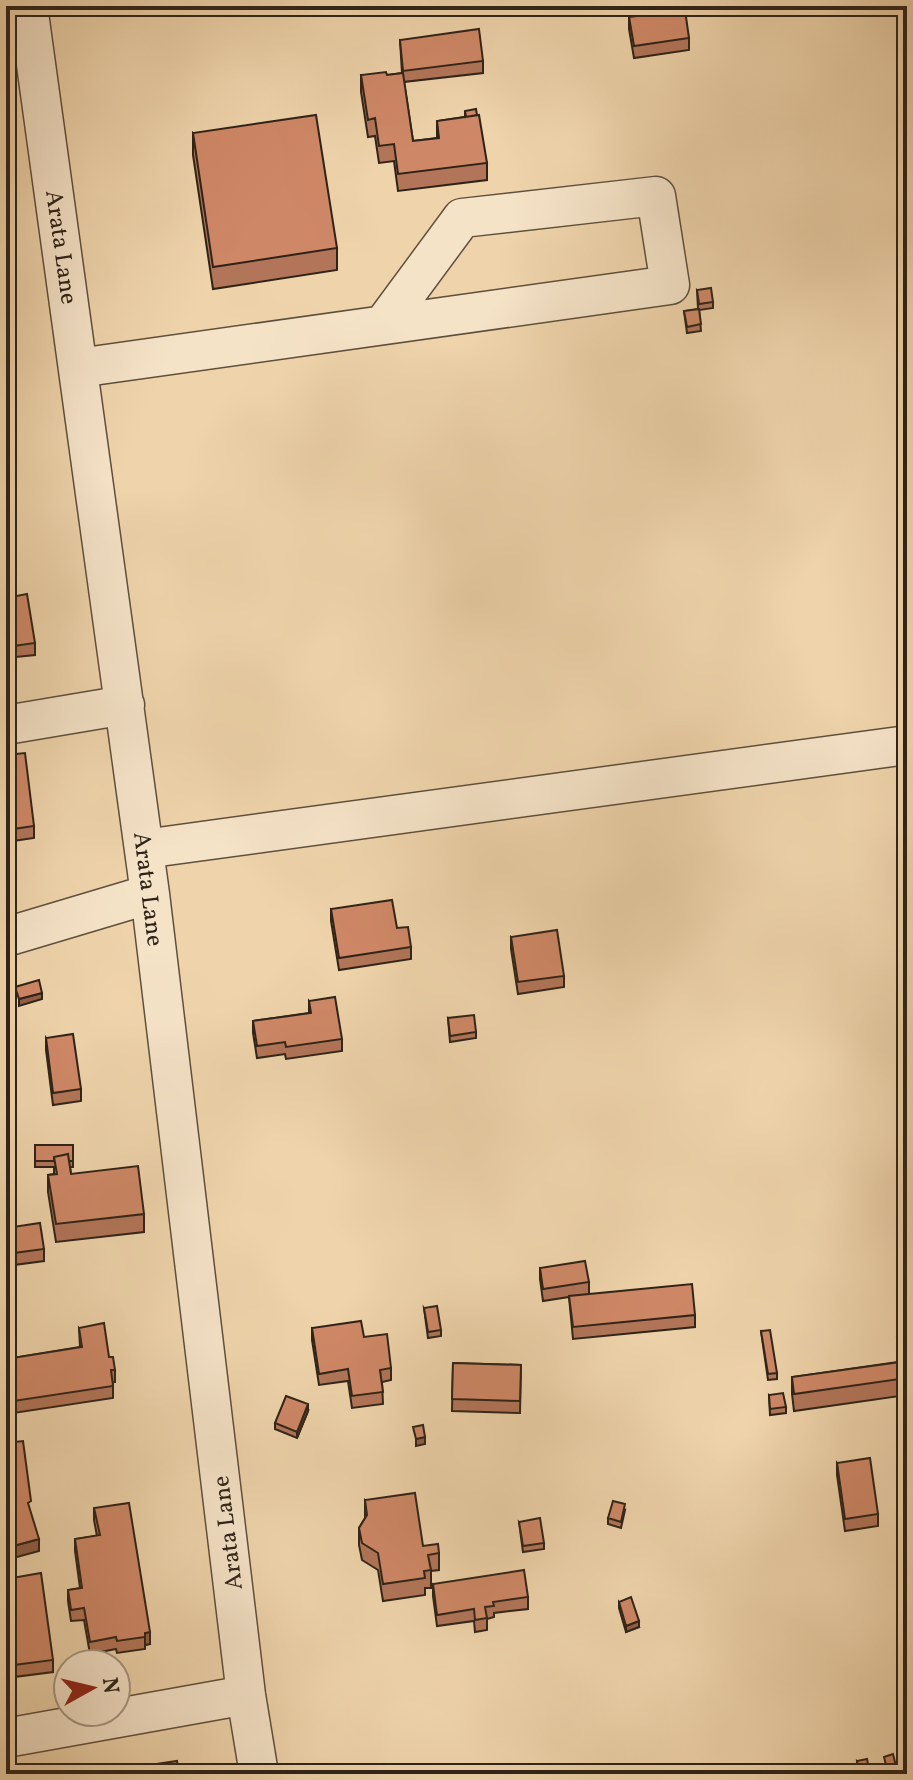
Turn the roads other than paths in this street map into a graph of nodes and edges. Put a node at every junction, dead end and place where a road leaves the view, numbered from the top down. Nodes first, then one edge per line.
1 (28, 6) edge
2 (383, 325) junction
3 (78, 368) junction
4 (125, 705) junction
5 (6, 725) edge
6 (907, 745) edge
7 (144, 849) junction
8 (150, 894) junction
9 (6, 937) edge
10 (246, 1695) junction
11 (6, 1738) edge
12 (259, 1774) edge

1 - 3 street, Arata Lane
2 - 2 street
2 - 3 street
3 - 4 street, Arata Lane
4 - 5 street
4 - 7 street, Arata Lane
6 - 7 street
7 - 8 street, Arata Lane
8 - 9 street
8 - 10 street, Arata Lane
10 - 11 street
10 - 12 street, Arata Lane

